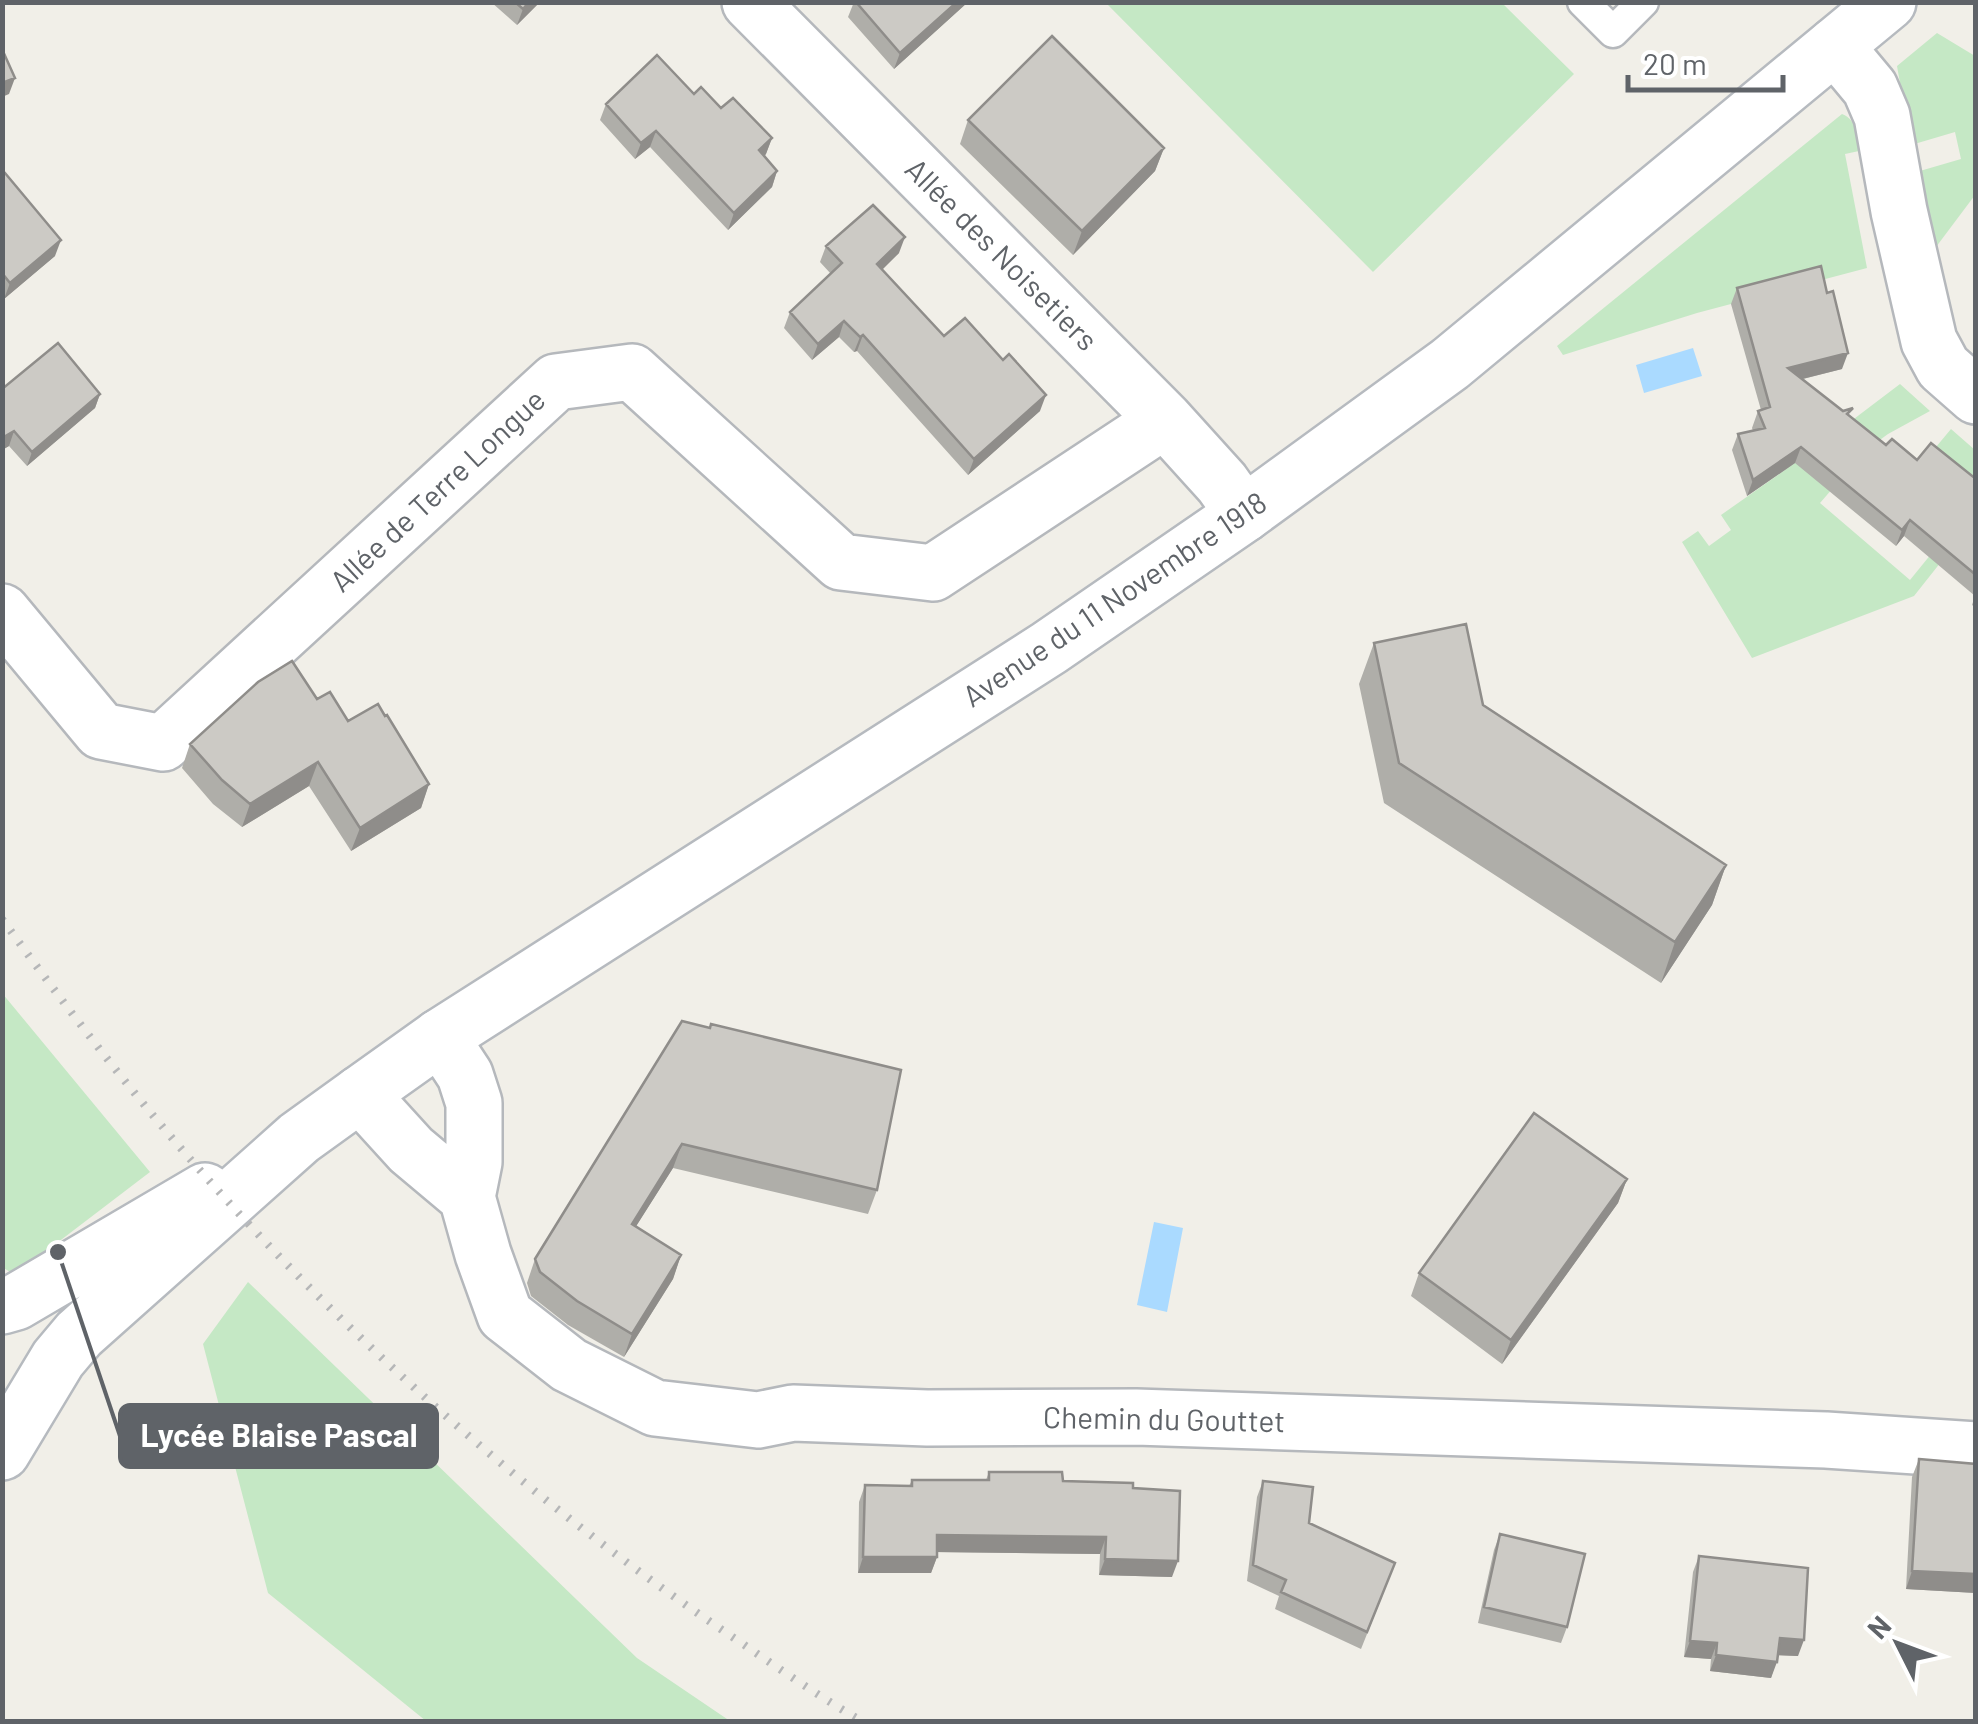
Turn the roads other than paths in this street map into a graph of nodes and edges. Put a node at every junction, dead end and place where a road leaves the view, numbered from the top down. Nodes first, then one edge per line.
1 (750, 2) edge
2 (1584, 2) edge
3 (1643, 2) edge
4 (1888, 2) edge
5 (1835, 46) junction
6 (1976, 396) edge
7 (1165, 420) junction
8 (1244, 514) junction
9 (2, 612) edge
10 (440, 1037) junction
11 (360, 1094) junction
12 (299, 1138) junction
13 (467, 1196) junction
14 (2, 1306) edge
15 (1976, 1450) edge
16 (2, 1452) edge

1 - 7 street, Allée des Noisetiers
2 - 3 lane
4 - 5 street, Avenue du 11 Novembre 1918
5 - 6 street
5 - 8 street, Avenue du 11 Novembre 1918
7 - 8 street, Allée des Noisetiers
7 - 9 street, Allée de Terre Longue
8 - 10 street, Avenue du 11 Novembre 1918
10 - 11 street, Avenue du 11 Novembre 1918
10 - 13 street, Chemin du Gouttet
11 - 12 street, Avenue du 11 Novembre 1918
11 - 13 street
12 - 14 street, Avenue du 11 Novembre 1918
12 - 16 street, Avenue du 11 Novembre 1918
13 - 15 street, Chemin du Gouttet

